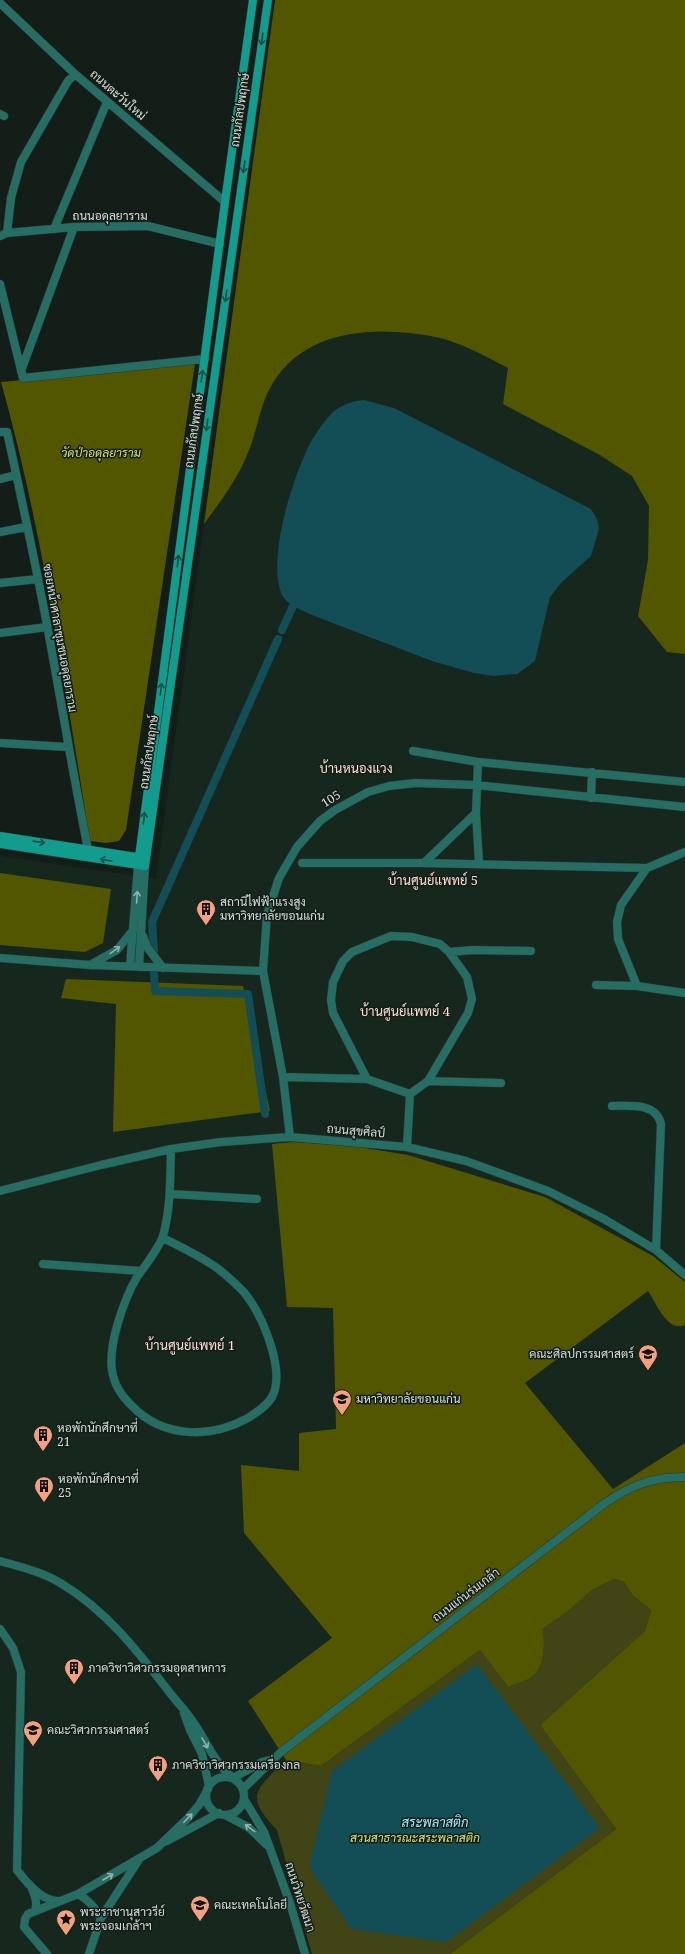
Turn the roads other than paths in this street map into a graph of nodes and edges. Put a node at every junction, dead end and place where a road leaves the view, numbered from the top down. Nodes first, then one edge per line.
1 (253, 0) edge
2 (268, 0) edge
3 (0, 3) edge
4 (76, 74) junction
5 (108, 102) junction
6 (225, 202) junction
7 (74, 227) junction
8 (54, 229) junction
9 (3, 234) edge
10 (220, 244) junction
11 (0, 284) edge
12 (205, 359) junction
13 (21, 371) junction
14 (4, 432) edge
15 (190, 461) junction
16 (202, 464) junction
17 (16, 476) junction
18 (0, 479) edge
19 (26, 527) junction
20 (0, 532) edge
21 (38, 579) junction
22 (0, 583) edge
23 (47, 627) junction
24 (0, 633) edge
25 (0, 743) edge
26 (68, 747) junction
27 (413, 751) dead end
28 (478, 762) junction
29 (592, 772) junction
30 (685, 782) edge
31 (476, 785) junction
32 (591, 798) junction
33 (685, 807) edge
34 (476, 813) junction
35 (0, 836) edge
36 (0, 844) edge
37 (88, 850) junction
38 (685, 852) edge
39 (142, 862) junction
40 (302, 863) dead end
41 (424, 863) junction
42 (479, 864) junction
43 (648, 868) junction
44 (138, 929) junction
45 (531, 951) dead end
46 (449, 952) junction
47 (0, 958) edge
48 (90, 965) junction
49 (134, 967) junction
50 (163, 968) junction
51 (263, 971) junction
52 (596, 985) dead end
53 (637, 986) junction
54 (685, 993) edge
55 (283, 1077) junction
56 (367, 1079) junction
57 (428, 1081) junction
58 (502, 1083) dead end
59 (410, 1094) junction
60 (612, 1106) dead end
61 (290, 1137) junction
62 (408, 1148) junction
63 (171, 1149) junction
64 (0, 1191) edge
65 (171, 1194) junction
66 (257, 1199) dead end
67 (163, 1238) junction
68 (656, 1250) junction
69 (43, 1264) dead end
70 (141, 1271) junction
71 (685, 1275) edge
72 (685, 1477) edge
73 (0, 1561) edge
74 (0, 1628) edge
75 (184, 1710) junction
76 (274, 1758) junction
77 (233, 1778) junction
78 (209, 1787) junction
79 (243, 1789) junction
80 (244, 1800) junction
81 (222, 1814) junction
82 (162, 1843) junction
83 (271, 1848) junction
84 (138, 1860) junction
85 (30, 1884) junction
86 (78, 1894) junction
87 (59, 1901) junction
88 (35, 1911) junction
89 (101, 1918) junction
90 (47, 1954) edge
91 (89, 1954) edge
92 (305, 1954) edge

1 - 6 main road, ถนนกัลปพฤกษ์
2 -> 16 main road, ถนนกัลปพฤกษ์
3 - 4 street, ถนนตะวันใหม่
4 - 5 street, ถนนตะวันใหม่
4 - 9 street
5 - 6 street, ถนนตะวันใหม่
5 - 8 street
6 - 10 main road, ถนนกัลปพฤกษ์
7 - 8 street, ถนนอดุลยาราม
7 - 10 street, ถนนอดุลยาราม
7 - 13 street
8 - 9 street, ถนนอดุลยาราม
10 - 12 main road, ถนนกัลปพฤกษ์
11 - 13 street
12 - 13 street
15 -> 12 main road, ถนนกัลปพฤกษ์
14 - 17 street, ซอยหน้าศาลาชุมชนอดุลยาราม
15 - 16 main road
39 -> 15 main road, ถนนกัลปพฤกษ์
16 - 39 main road, ถนนกัลปพฤกษ์
17 - 18 street
17 - 19 street, ซอยหน้าศาลาชุมชนอดุลยาราม
19 - 20 street
19 - 21 street, ซอยหน้าศาลาชุมชนอดุลยาราม
21 - 22 street
21 - 23 street, ซอยหน้าศาลาชุมชนอดุลยาราม
23 - 24 street
23 - 26 street, ซอยหน้าศาลาชุมชนอดุลยาราม
25 - 26 street
26 - 37 street, ซอยหน้าศาลาชุมชนอดุลยาราม
27 - 28 street
28 - 29 street
28 - 31 street
29 - 30 street
29 - 32 street
31 - 32 street, 105
31 - 34 street
31 - 51 street, 105
32 - 33 street, 105
34 - 41 street
34 - 42 street
35 -> 37 main road
39 -> 36 main road
37 - 39 main road
38 - 43 street
39 - 44 street
40 - 41 street
41 - 42 street
42 - 43 street
43 - 53 street
48 -> 44 street
44 - 49 street
44 - 50 street
45 - 46 street
46 - 56 street
46 - 57 street
47 - 48 street
48 - 49 street
49 - 50 street
50 - 51 street
51 - 55 street, 105
52 - 53 street
53 - 54 street
55 - 56 street
55 - 61 street, 105
56 - 59 street
57 - 58 street
57 - 59 street
59 - 62 street
60 - 68 street
61 - 62 street, ถนนสุขศิลป์
61 - 63 street, ถนนสุขศิลป์
62 - 68 street, ถนนสุขศิลป์
63 - 64 street, ถนนสุขศิลป์
63 - 65 street
65 - 66 street
65 - 67 street
67 - 70 street
67 - 70 street
68 - 71 street, ถนนสุขศิลป์
69 - 70 street
72 - 76 street, ถนนแก่นร่มเกล้า
73 - 75 street
74 - 85 street
75 -> 77 street
75 - 78 street
76 - 77 street
76 - 79 street
77 - 78 street
77 - 79 street
78 - 81 street
82 -> 78 street
79 - 80 street
80 - 81 street
80 - 83 street, ถนนวิทยวัฒนา
81 - 82 street
83 -> 81 street
82 - 84 street
83 - 92 street, ถนนวิทยวัฒนา
86 -> 84 street
84 - 89 street
85 - 87 street
85 - 88 street
86 - 87 street
86 - 89 street
87 - 88 street
88 - 90 street
89 - 91 street

